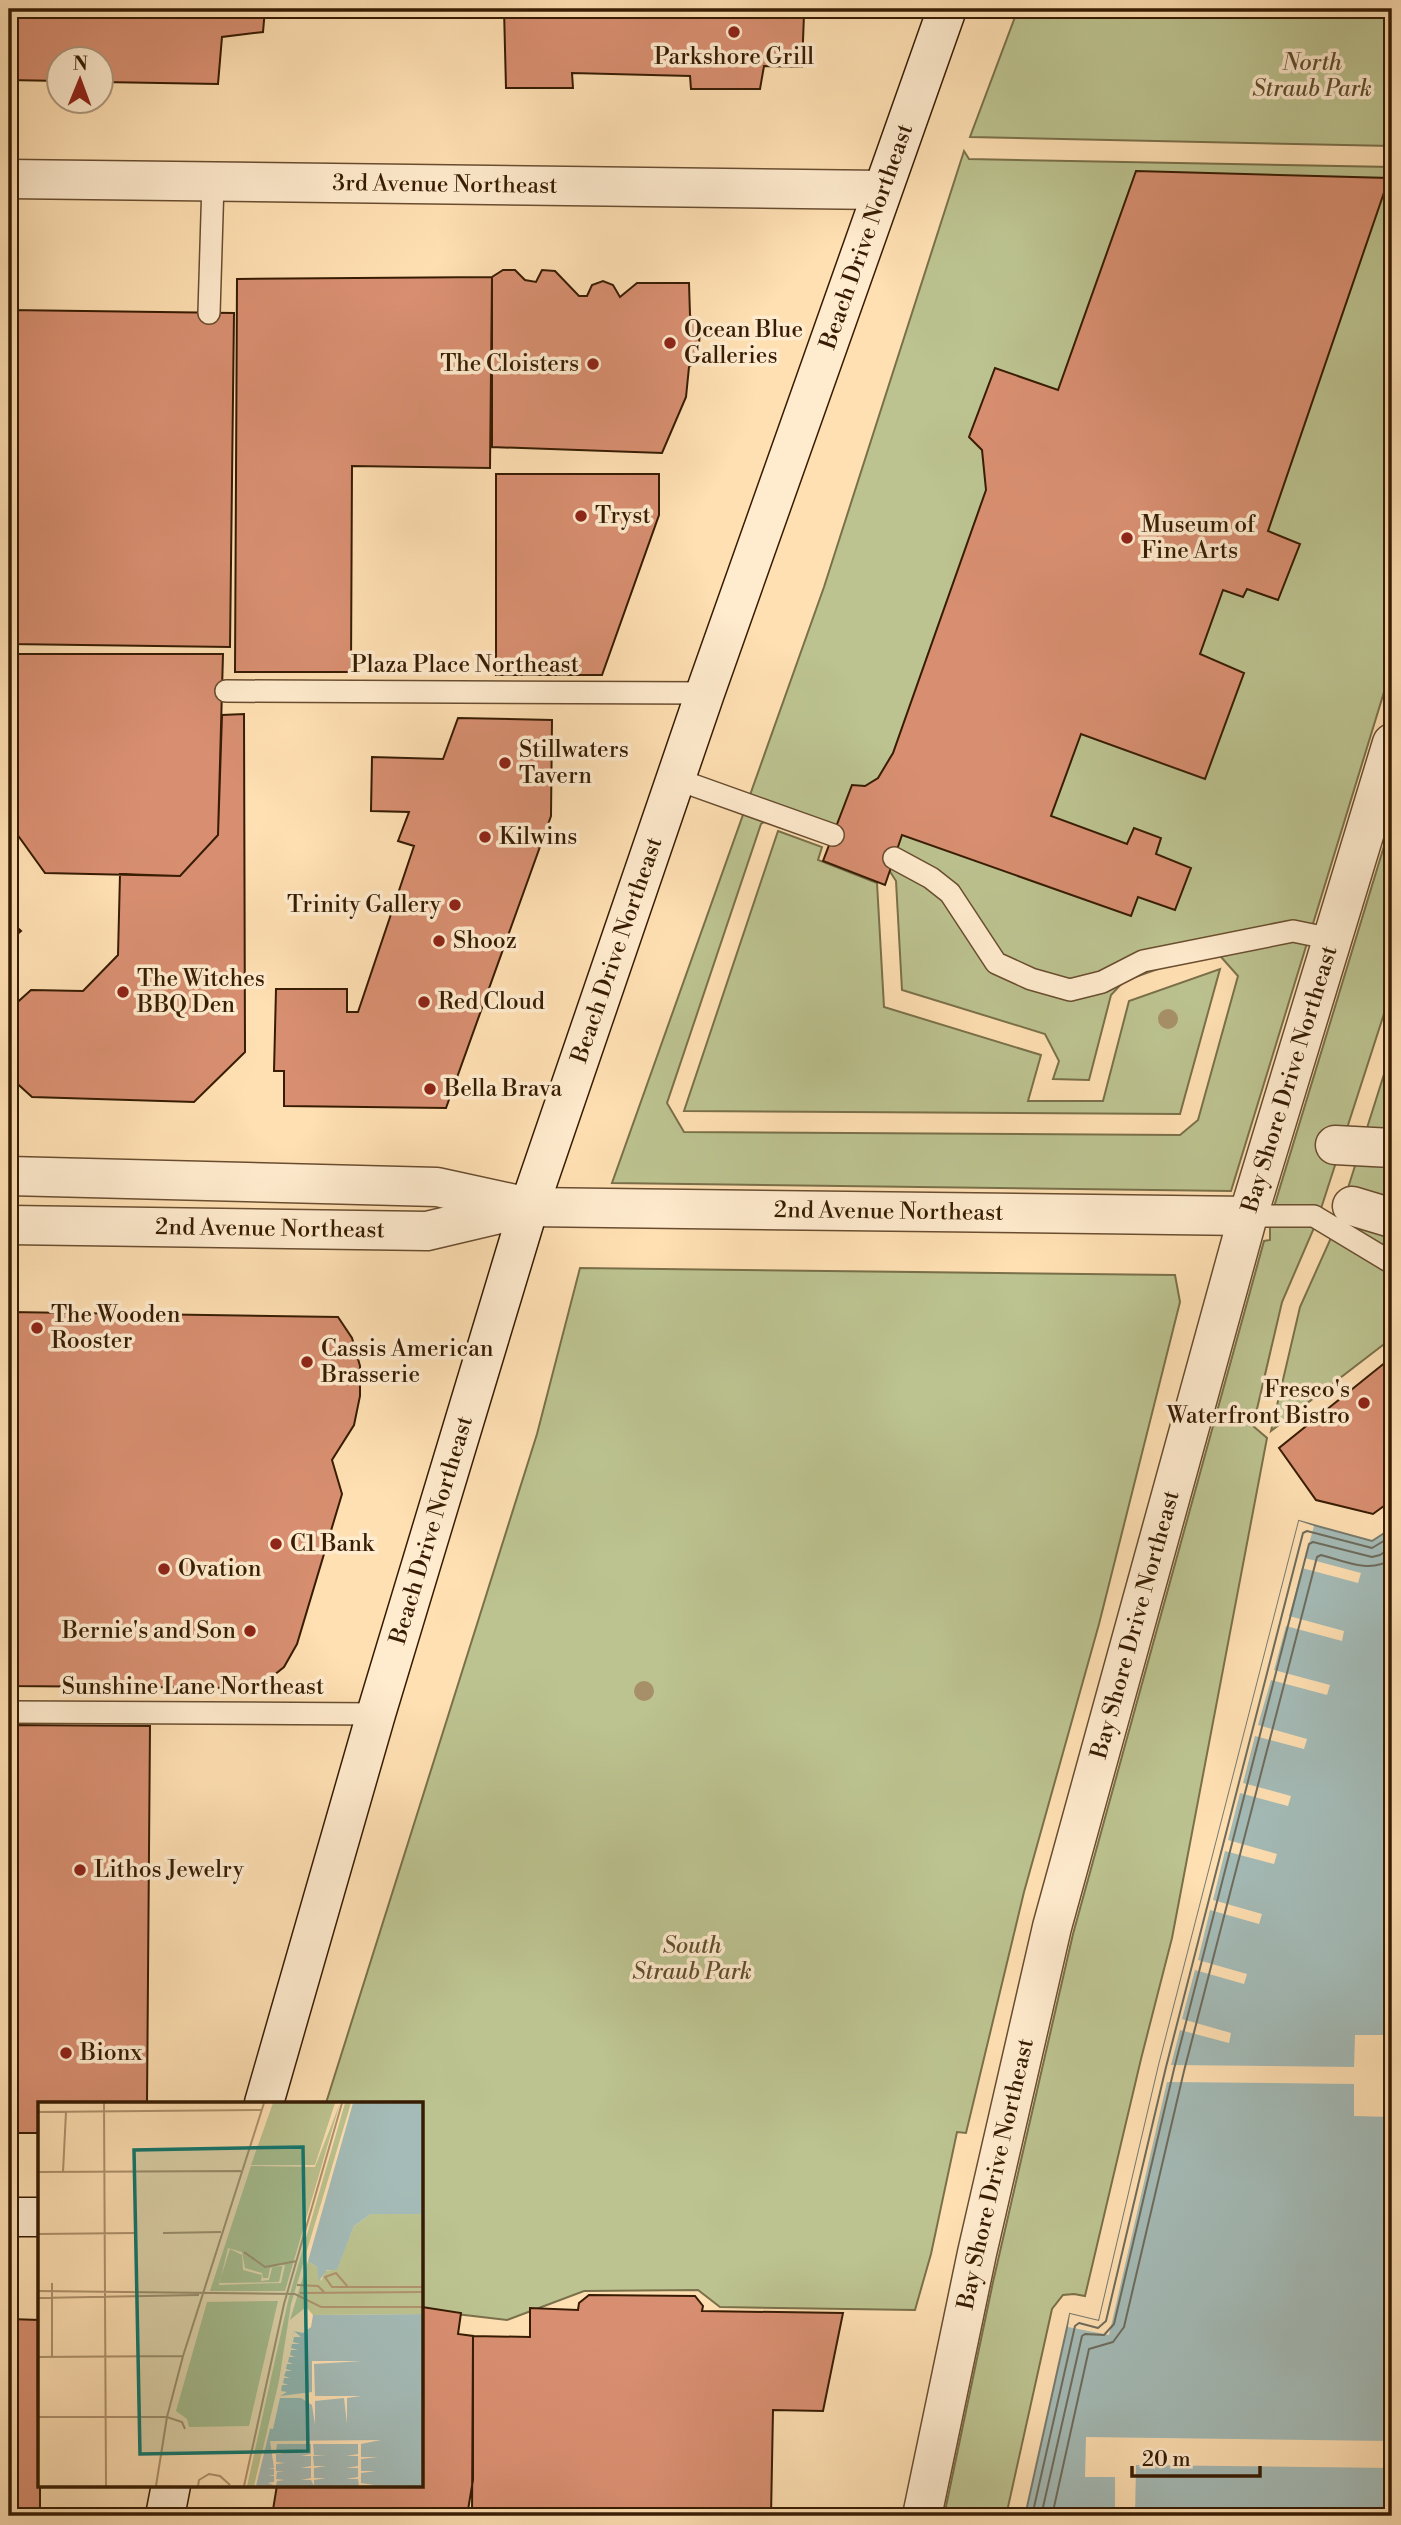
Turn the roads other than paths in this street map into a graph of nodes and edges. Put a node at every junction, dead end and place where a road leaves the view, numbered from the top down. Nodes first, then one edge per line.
1 (947, 9) edge
2 (9, 179) edge
3 (213, 181) junction
4 (882, 190) junction
5 (209, 313) dead end
6 (226, 691) dead end
7 (705, 693) junction
8 (1392, 743) edge
9 (676, 779) junction
10 (833, 835) dead end
11 (894, 858) dead end
12 (1332, 939) junction
13 (1335, 1145) dead end
14 (1392, 1148) edge
15 (9, 1176) edge
16 (1352, 1206) dead end
17 (529, 1207) junction
18 (1248, 1216) junction
19 (1392, 1218) edge
20 (9, 1225) edge
21 (1392, 1263) edge
22 (9, 1712) edge
23 (376, 1714) junction
24 (264, 2102) edge
25 (9, 2217) edge
26 (38, 2217) edge
27 (171, 2486) edge
28 (165, 2516) edge
29 (922, 2516) edge

1 - 4 street, Beach Drive Northeast
2 - 3 street, 3rd Avenue Northeast
3 - 4 street, 3rd Avenue Northeast
3 - 5 lane
4 - 7 street, Beach Drive Northeast
6 - 7 lane, Plaza Place Northeast
7 - 9 street, Beach Drive Northeast
8 - 12 street, Bay Shore Drive Northeast
9 - 10 lane
9 - 17 street, Beach Drive Northeast
11 - 12 lane
12 - 18 street, Bay Shore Drive Northeast
13 - 14 street
15 - 17 street, 2nd Avenue Northeast
16 - 19 street
17 - 18 street, 2nd Avenue Northeast
17 - 20 street, 2nd Avenue Northeast
17 - 23 street, Beach Drive Northeast
18 - 21 lane
18 - 29 street, Bay Shore Drive Northeast
22 - 23 lane, Sunshine Lane Northeast
23 - 24 street, Beach Drive Northeast
25 - 26 street
27 - 28 street

